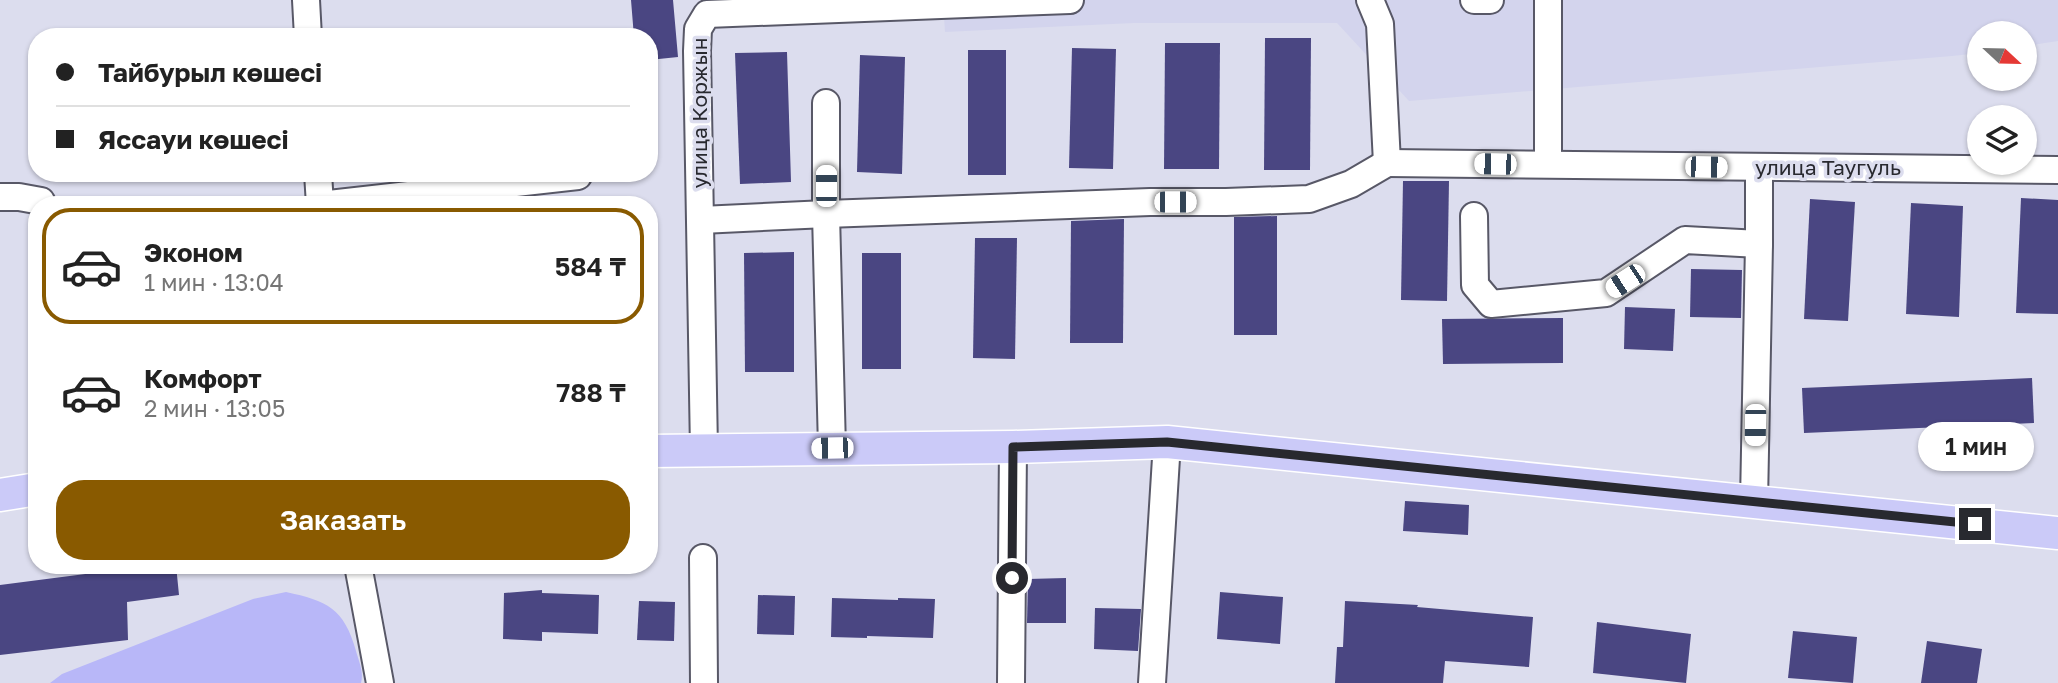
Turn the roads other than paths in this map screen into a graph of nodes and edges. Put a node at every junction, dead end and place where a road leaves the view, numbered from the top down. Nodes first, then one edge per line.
1 (306, 0) edge
2 (1070, 0) edge
3 (1370, 0) edge
4 (1474, 0) edge
5 (1490, 0) edge
6 (1548, 0) edge
7 (706, 7) edge
8 (308, 28) edge
9 (826, 103) dead end
10 (1387, 163) junction
11 (1548, 164) junction
12 (1759, 168) junction
13 (2058, 170) edge
14 (525, 182) edge
15 (400, 196) edge
16 (0, 197) edge
17 (28, 199) edge
18 (826, 214) junction
19 (1474, 216) dead end
20 (701, 220) junction
21 (1759, 244) junction
22 (1167, 442) junction
23 (1013, 447) junction
24 (832, 448) junction
25 (705, 450) junction
26 (658, 451) edge
27 (28, 490) edge
28 (0, 495) edge
29 (1754, 502) junction
30 (2058, 533) edge
31 (703, 558) dead end
32 (360, 574) edge
33 (380, 683) edge
34 (704, 683) edge
35 (1011, 683) edge
36 (1152, 683) edge

1 - 8 street
2 - 7 street, улица Коржын
3 - 10 street
4 - 5 street
6 - 11 street
7 - 20 street, улица Коржын
9 - 18 street
10 - 11 street, улица Таугуль
10 - 18 street
11 - 12 street, улица Таугуль
12 - 13 street, улица Таугуль
12 - 21 street
14 - 15 street
16 - 17 street
18 - 20 street
18 - 24 street
19 - 21 street
20 - 25 street, улица Коржын
21 - 29 street
22 - 23 main road
22 - 29 main road
22 - 36 street
23 - 24 main road
23 - 35 street
24 - 25 main road
25 - 26 main road
27 - 28 main road
29 - 30 main road
31 - 34 street
32 - 33 street

